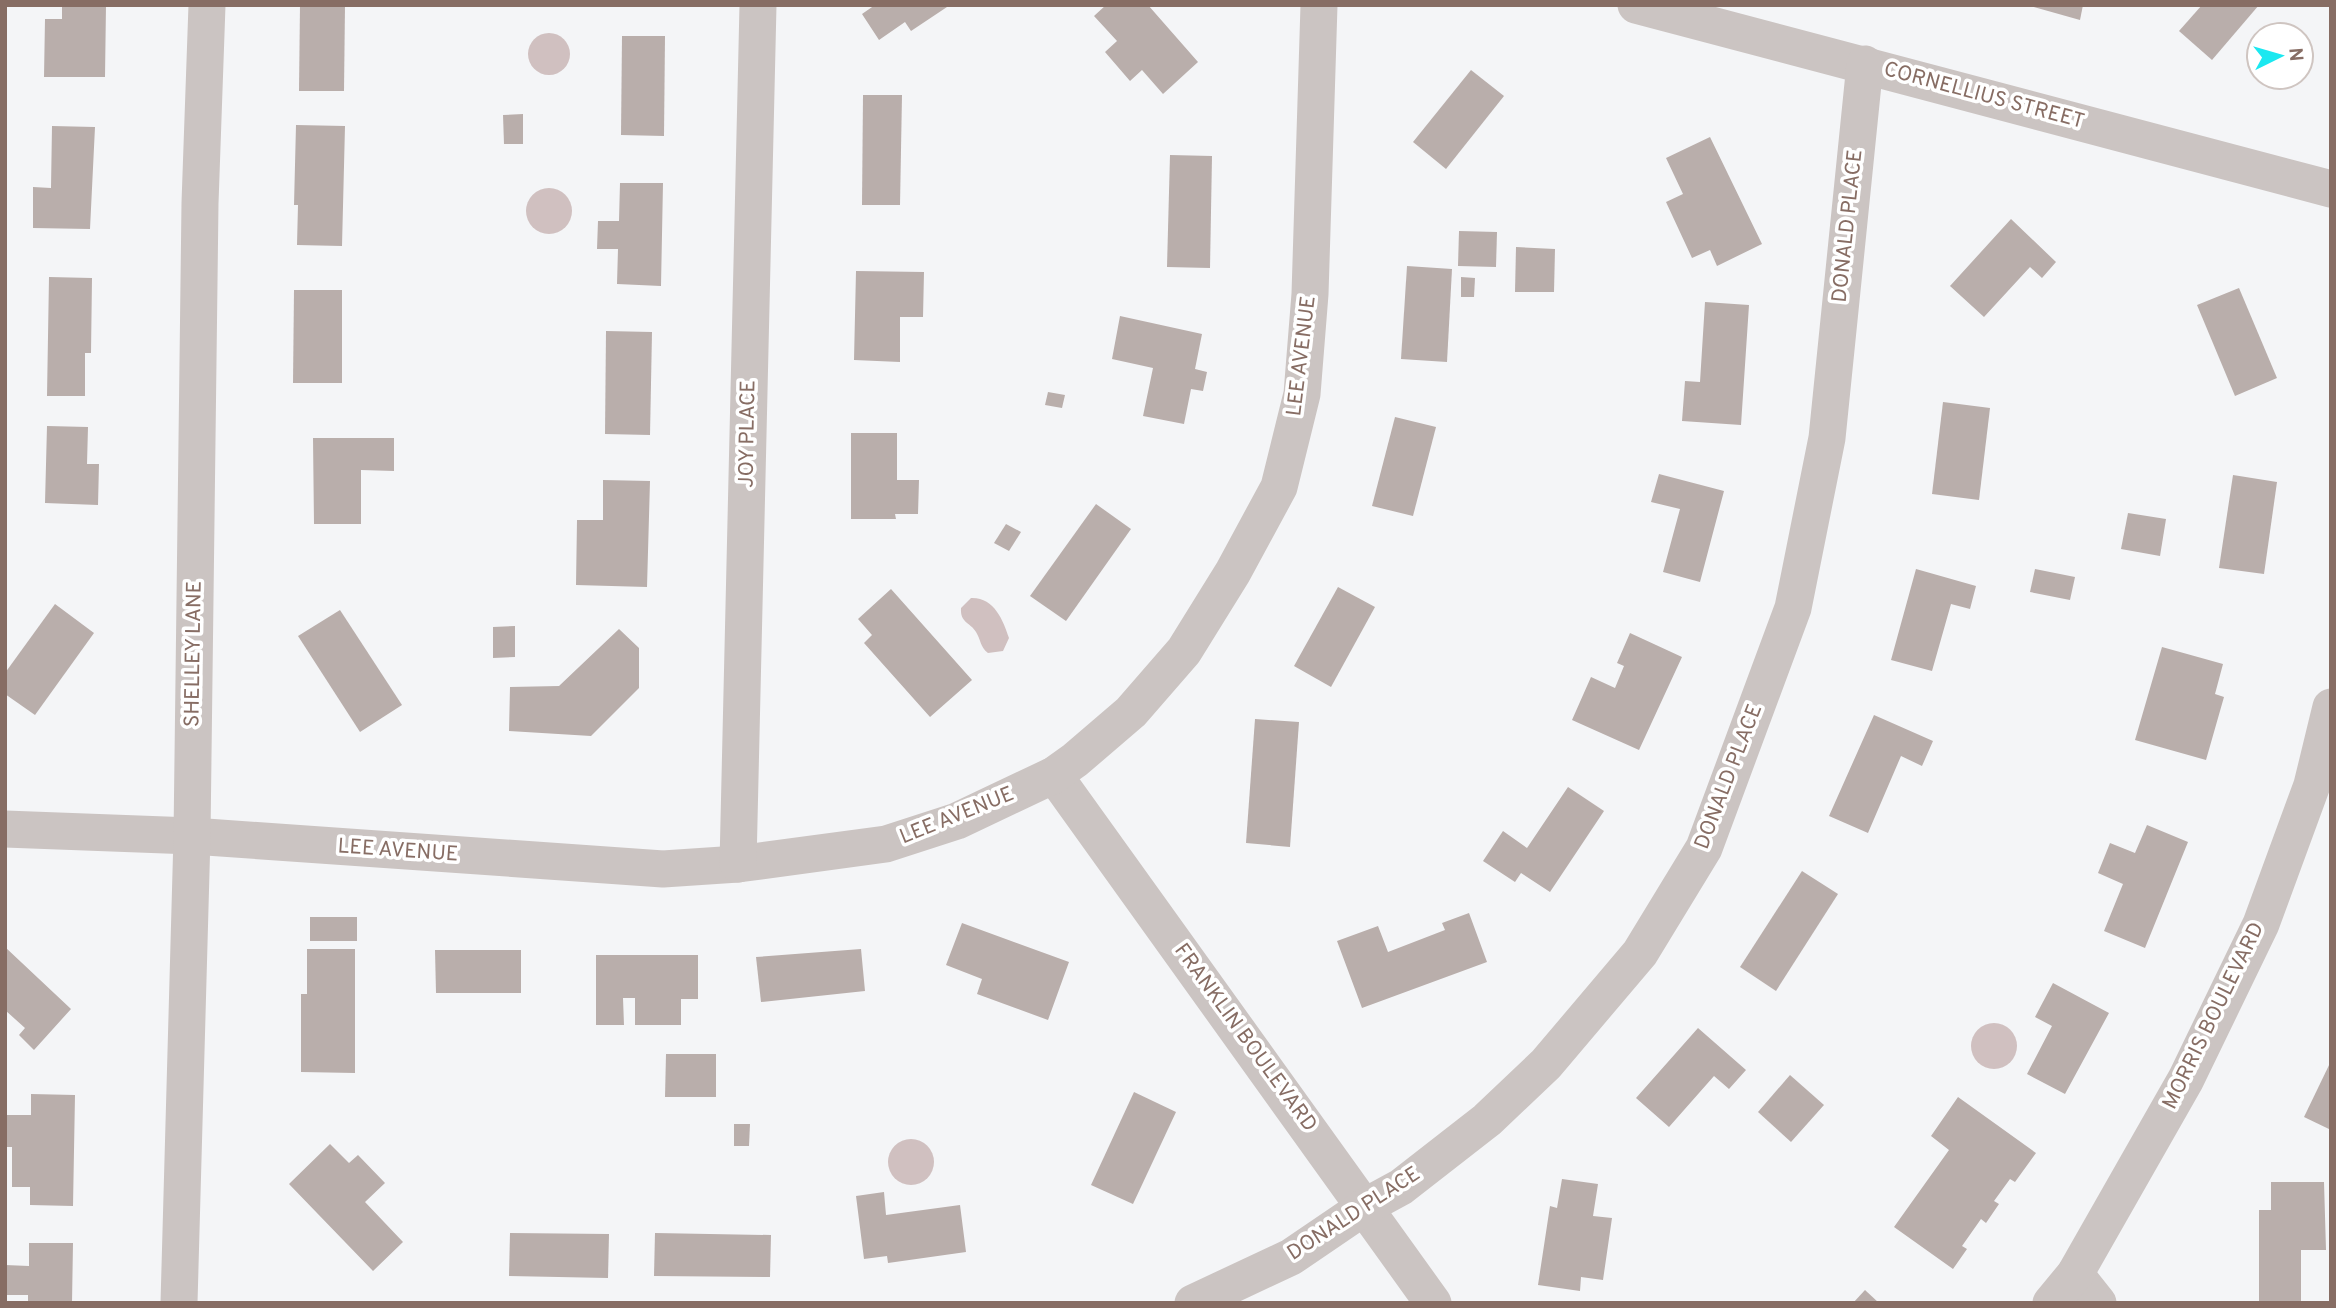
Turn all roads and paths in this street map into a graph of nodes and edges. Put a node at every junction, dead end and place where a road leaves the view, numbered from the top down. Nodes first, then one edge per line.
1 (207, 5) edge
2 (758, 5) edge
3 (1319, 5) edge
4 (1636, 5) edge
5 (1865, 64) junction
6 (2331, 189) edge
7 (2331, 707) edge
8 (1054, 775) junction
9 (5, 829) edge
10 (192, 836) junction
11 (738, 863) junction
12 (1366, 1206) junction
13 (2075, 1274) junction
14 (179, 1303) edge
15 (1193, 1303) edge
16 (1433, 1303) edge
17 (2051, 1303) edge
18 (2098, 1303) edge

1 - 10 street, SHELLEY LANE
2 - 11 street, JOY PLACE
3 - 8 street, LEE AVENUE
4 - 5 street, CORNELLIUS STREET
5 - 6 street, CORNELLIUS STREET
5 - 12 street, DONALD PLACE
7 - 13 street, MORRIS BOULEVARD
8 - 11 street, LEE AVENUE
8 - 12 street, FRANKLIN BOULEVARD
9 - 10 street, LEE AVENUE
10 - 11 street, LEE AVENUE
10 - 14 street, SHELLEY LANE
12 - 15 street, DONALD PLACE
12 - 16 street, FRANKLIN BOULEVARD
13 - 17 street, MORRIS BOULEVARD
13 - 18 street

